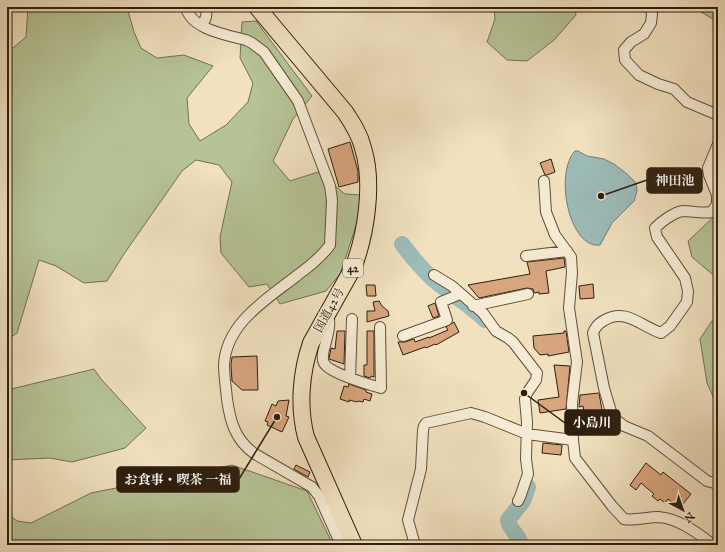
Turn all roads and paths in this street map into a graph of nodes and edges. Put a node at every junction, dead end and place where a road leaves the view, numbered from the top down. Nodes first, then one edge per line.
1 (186, 7) edge
2 (207, 7) edge
3 (257, 7) edge
4 (650, 7) edge
5 (202, 26) junction
6 (718, 115) edge
7 (718, 144) edge
8 (544, 181) dead end
9 (567, 251) junction
10 (526, 256) dead end
11 (434, 275) dead end
12 (460, 294) junction
13 (528, 294) dead end
14 (473, 306) junction
15 (327, 313) junction
16 (352, 319) dead end
17 (380, 327) dead end
18 (403, 336) dead end
19 (350, 378) junction
20 (527, 434) junction
21 (573, 440) junction
22 (718, 484) edge
23 (518, 501) dead end
24 (341, 545) edge
25 (354, 545) edge
26 (415, 545) edge
27 (713, 545) edge

1 - 5 street
2 - 5 street
3 - 15 highway, 国道42号 / 42
4 - 6 street
5 - 24 street
7 - 22 street
8 - 9 street
9 - 10 street
9 - 21 street
11 - 12 street
12 - 14 street
12 - 18 street
13 - 14 street
14 - 20 street
15 - 19 street
15 - 25 highway, 国道42号 / 42
16 - 19 street
17 - 19 street
20 - 21 street
20 - 23 street
20 - 26 street
21 - 27 street

